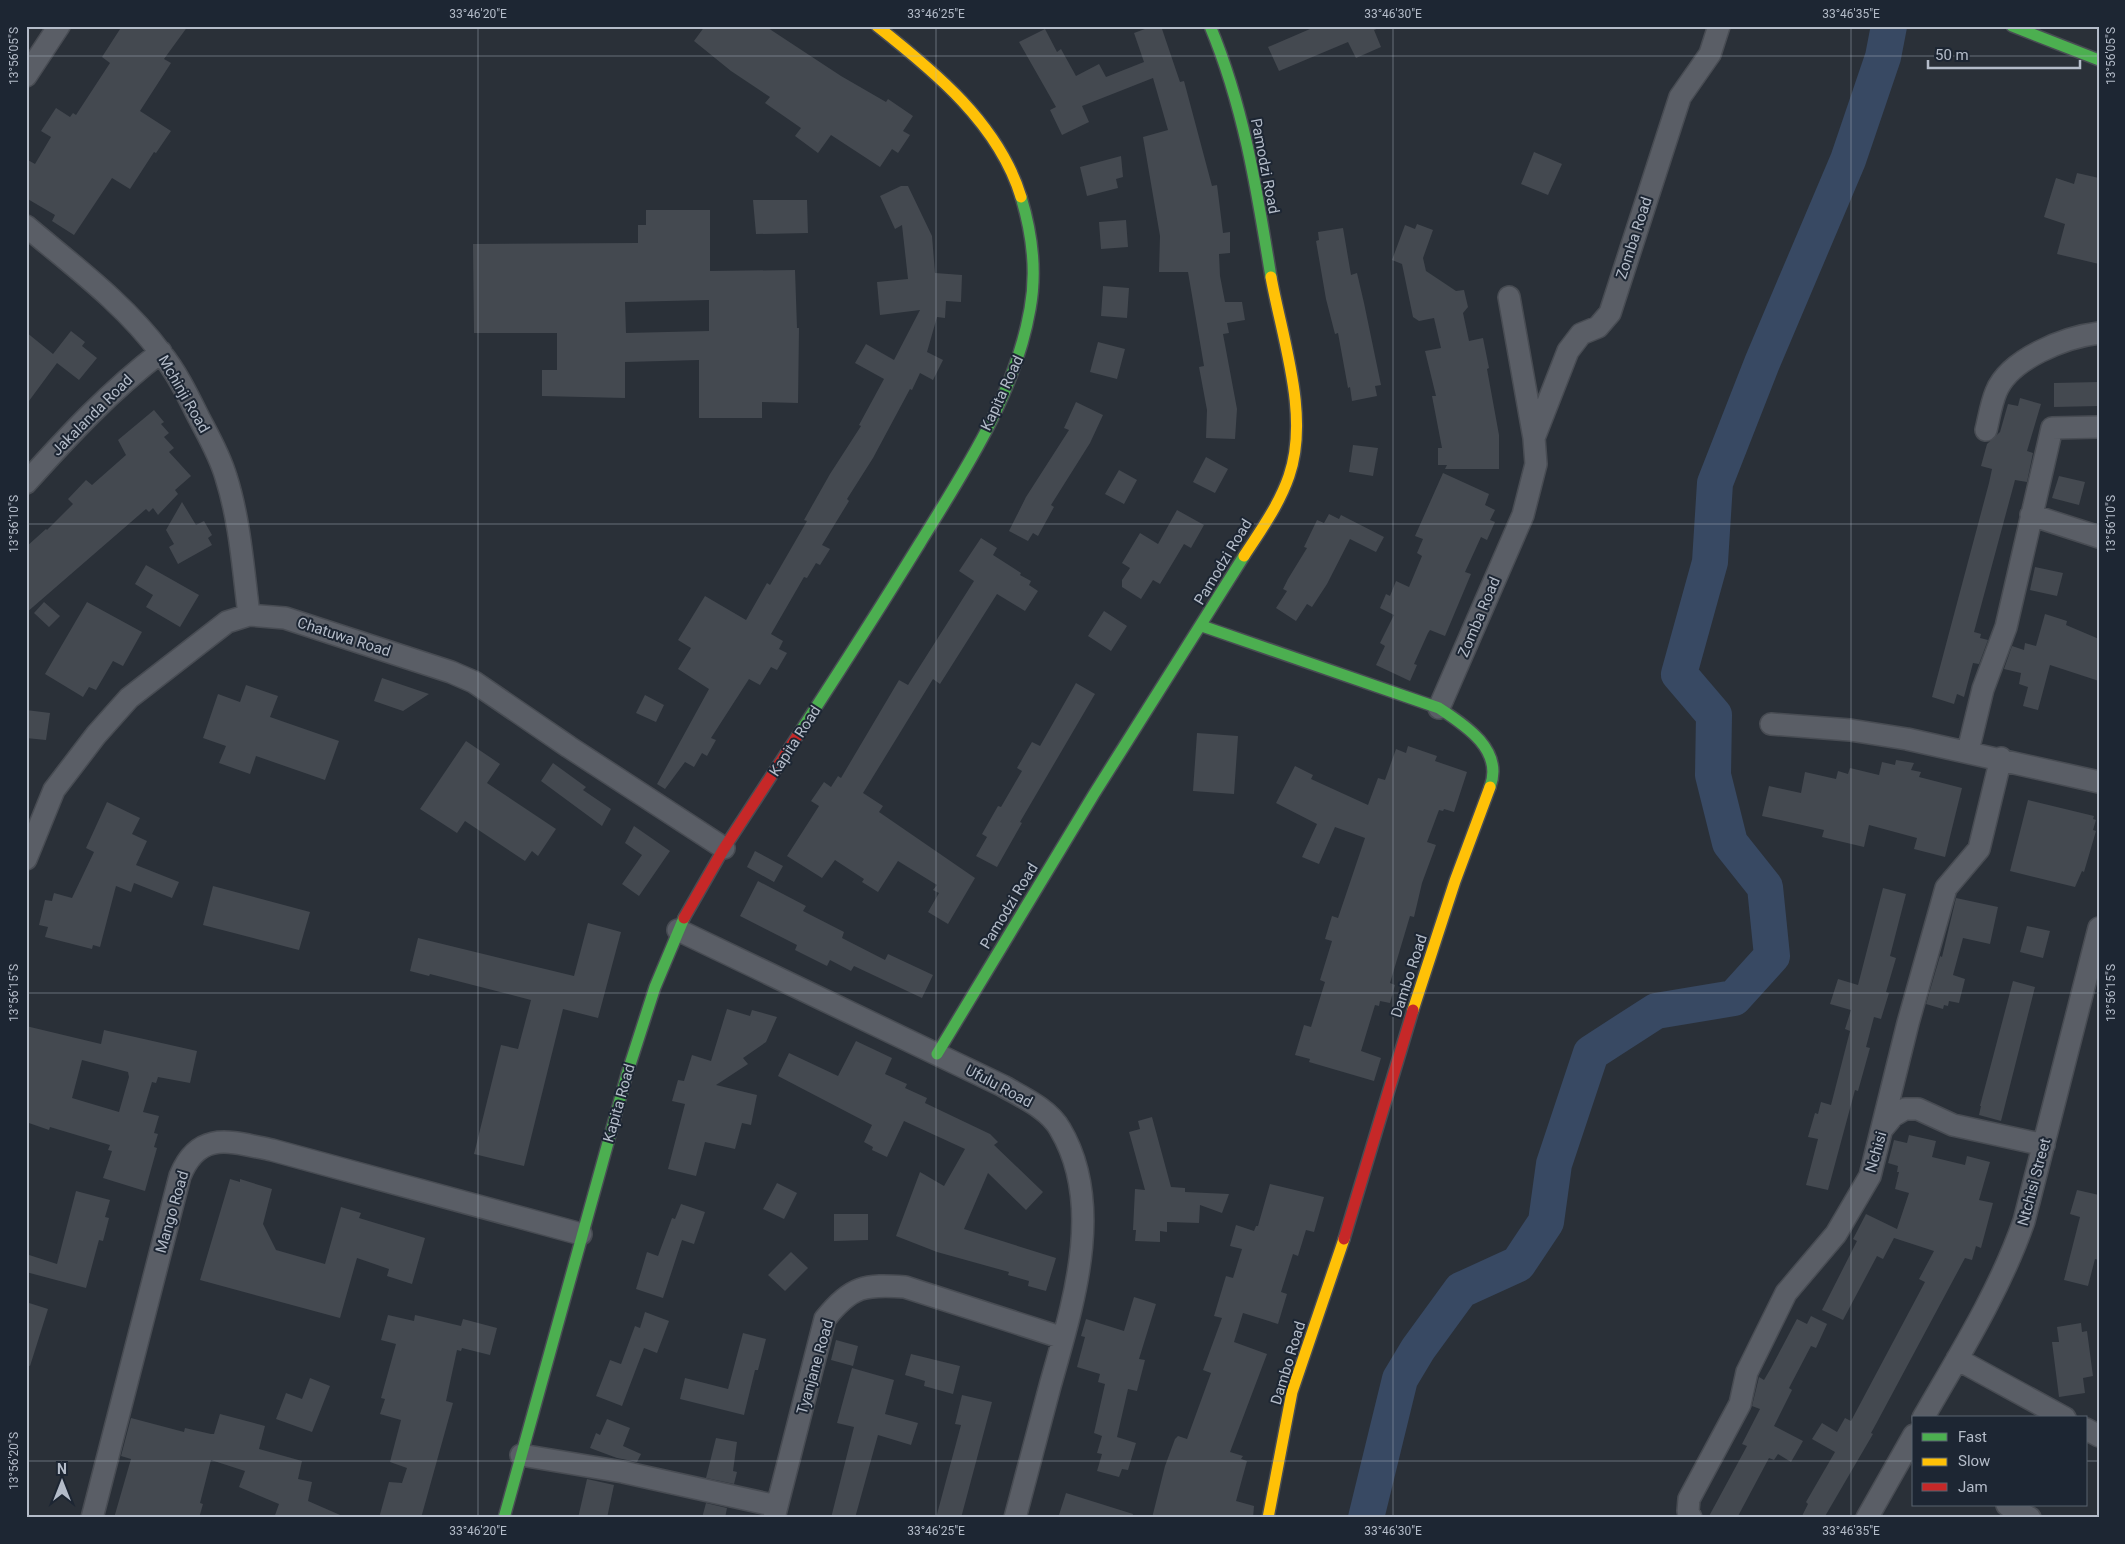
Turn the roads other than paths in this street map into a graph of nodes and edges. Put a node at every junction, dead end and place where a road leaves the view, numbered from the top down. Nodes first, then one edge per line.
1 (59, 26) edge
2 (877, 26) edge
3 (1210, 26) edge
4 (1719, 26) edge
5 (2012, 26) edge
6 (2099, 60) edge
7 (26, 76) edge
8 (26, 226) edge
9 (1508, 297) dead end
10 (2099, 333) edge
11 (161, 352) junction
12 (2099, 427) edge
13 (1986, 430) dead end
14 (1534, 438) junction
15 (26, 482) edge
16 (2031, 515) junction
17 (2099, 537) edge
18 (249, 614) junction
19 (1202, 626) junction
20 (1439, 708) junction
21 (1772, 724) dead end
22 (1968, 752) junction
23 (2001, 758) junction
24 (2099, 782) edge
25 (724, 848) junction
26 (26, 859) edge
27 (2099, 928) edge
28 (678, 930) junction
29 (937, 1054) junction
30 (1883, 1128) junction
31 (2044, 1145) junction
32 (582, 1234) junction
33 (1063, 1338) junction
34 (1957, 1359) junction
35 (1924, 1416) edge
36 (2061, 1416) edge
37 (1911, 1446) edge
38 (520, 1455) junction
39 (2009, 1506) edge
40 (775, 1512) edge
41 (92, 1518) edge
42 (504, 1518) edge
43 (1015, 1518) edge
44 (1268, 1518) edge
45 (1691, 1518) edge
46 (1867, 1518) edge
47 (2030, 1518) edge

1 - 7 street
2 - 25 street, Kapita Road
3 - 19 street, Pamodzi Road
4 - 14 street, Zomba Road
5 - 6 street
8 - 11 street, Mchinji Road
9 - 14 street, Zomba Road
10 - 13 street
11 - 15 street, Jakalanda Road
11 - 18 street, Mchinji Road
12 - 16 street
14 - 20 street, Zomba Road
16 - 17 street
16 - 22 street
18 - 25 street, Chatuwa Road
18 - 26 street, Chatuwa Road
19 - 20 street, Dambo Road
19 - 29 street, Pamodzi Road
20 - 44 street, Dambo Road
21 - 22 street
22 - 23 street
23 - 24 street
23 - 30 street, Nchisi
25 - 28 street, Kapita Road
27 - 31 street, Ntchisi Street
28 - 29 street, Ufulu Road
28 - 32 street, Kapita Road
29 - 33 street, Ufulu Road
30 - 31 street
30 - 45 street, Nchisi
31 - 34 street, Ntchisi Street
32 - 38 street, Kapita Road
32 - 41 street, Mango Road
33 - 40 street, Tyanjane Road
33 - 43 street, Ufulu Road
34 - 35 street, Ntchisi Street
34 - 36 street
37 - 46 street
38 - 40 street
38 - 42 street, Kapita Road
39 - 47 street

